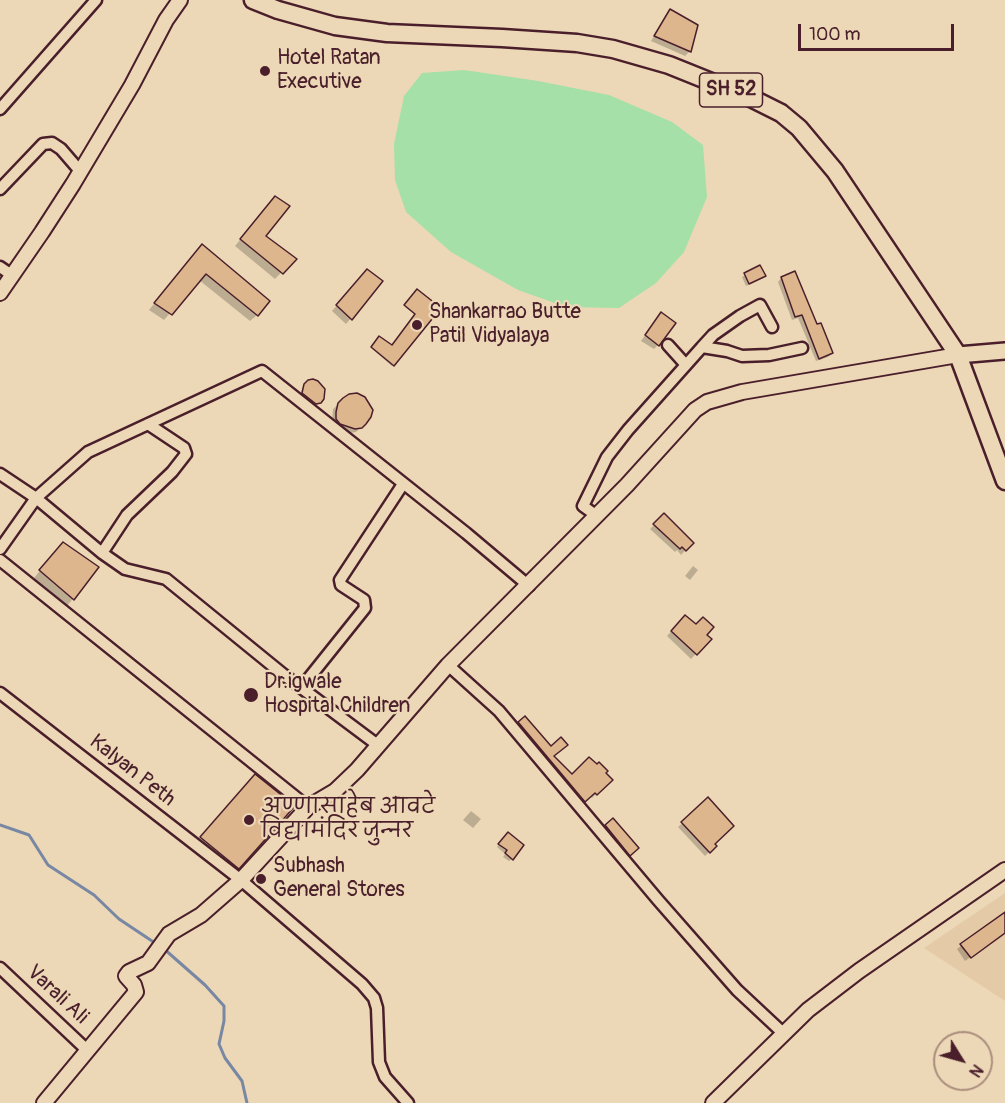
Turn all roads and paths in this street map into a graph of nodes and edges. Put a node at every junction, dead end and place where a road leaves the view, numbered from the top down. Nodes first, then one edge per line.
1 (96, 0) edge
2 (180, 0) edge
3 (253, 0) edge
4 (0, 109) edge
5 (80, 171) junction
6 (0, 189) edge
7 (0, 267) edge
8 (13, 276) junction
9 (0, 293) edge
10 (772, 327) dead end
11 (668, 345) dead end
12 (702, 347) junction
13 (802, 348) dead end
14 (1005, 351) edge
15 (958, 355) junction
16 (686, 365) junction
17 (148, 424) junction
18 (0, 474) edge
19 (1005, 481) edge
20 (403, 484) junction
21 (36, 498) junction
22 (597, 516) junction
23 (0, 549) edge
24 (102, 554) junction
25 (0, 560) edge
26 (529, 586) junction
27 (448, 665) junction
28 (301, 688) junction
29 (0, 693) edge
30 (379, 746) junction
31 (308, 807) junction
32 (1005, 870) edge
33 (241, 880) junction
34 (0, 968) edge
35 (783, 1033) junction
36 (87, 1050) junction
37 (44, 1103) edge
38 (408, 1103) edge
39 (712, 1103) edge

1 - 4 street
2 - 5 street
3 - 15 main road, SH 52
5 - 6 street
5 - 8 street
7 - 8 street
8 - 9 street
10 - 12 street
11 - 16 street
12 - 13 street
12 - 16 street
14 - 15 main road
15 - 19 main road, SH 52
15 - 22 street
16 - 22 street
17 - 20 street
17 - 21 street
17 - 24 street
18 - 21 street
20 - 26 street
20 - 28 street
21 - 23 street
21 - 24 street
22 - 26 street
24 - 28 street
25 - 31 street
26 - 27 street
27 - 30 street
27 - 35 street
28 - 30 street
29 - 33 street, Kalyan Peth
30 - 31 street
31 - 33 street
32 - 35 street
33 - 36 street
33 - 38 street, Kalyan Peth
34 - 36 street, Varali Ali
35 - 39 street
36 - 37 street

